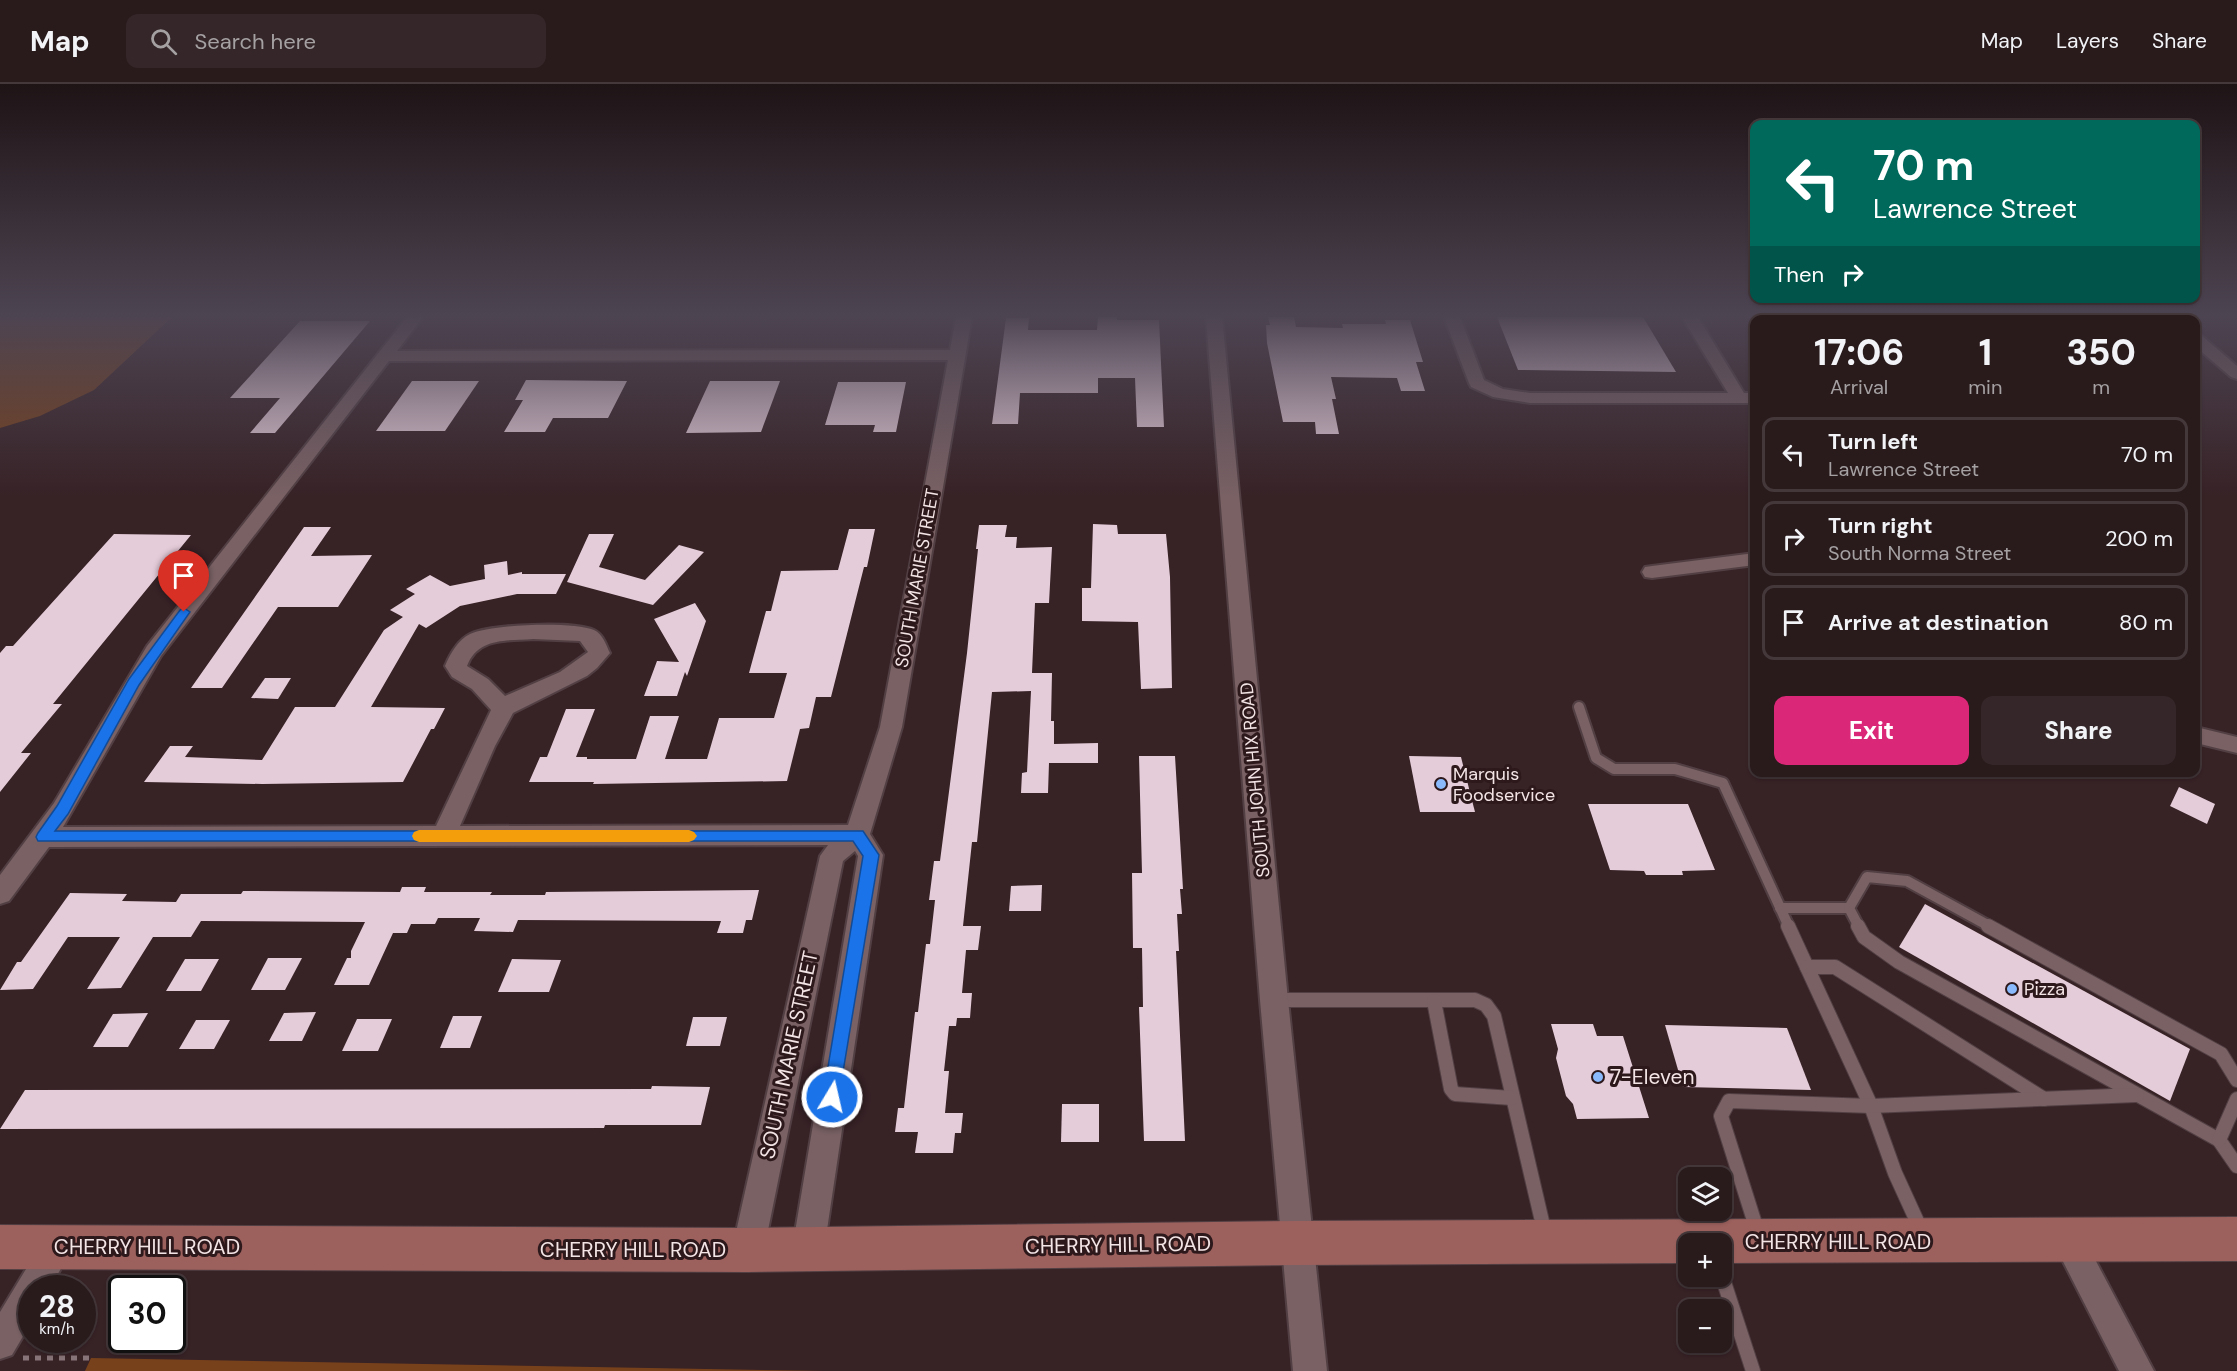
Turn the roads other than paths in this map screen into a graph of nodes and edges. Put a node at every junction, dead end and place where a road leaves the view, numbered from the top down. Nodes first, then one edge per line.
1 (369, 377) edge
2 (953, 377) edge
3 (1219, 377) edge
4 (1474, 377) edge
5 (1732, 377) edge
6 (1747, 398) edge
7 (1750, 560) edge
8 (1652, 572) dead end
9 (1579, 707) dead end
10 (503, 708) junction
11 (2200, 736) edge
12 (2237, 745) edge
13 (857, 835) junction
14 (444, 836) junction
15 (43, 837) junction
16 (0, 894) edge
17 (1780, 908) junction
18 (1849, 908) junction
19 (1807, 967) junction
20 (1274, 1000) junction
21 (1434, 1001) junction
22 (2237, 1080) edge
23 (2138, 1095) junction
24 (1512, 1098) junction
25 (2044, 1099) junction
26 (2237, 1099) edge
27 (1872, 1106) junction
28 (2219, 1140) junction
29 (2237, 1166) edge
30 (2237, 1239) edge
31 (2068, 1240) junction
32 (1926, 1241) junction
33 (1761, 1242) junction
34 (1299, 1243) junction
35 (1547, 1243) junction
36 (0, 1247) edge
37 (57, 1247) junction
38 (748, 1250) junction
39 (808, 1250) junction
40 (1732, 1250) edge
41 (1678, 1252) edge
42 (40, 1275) edge
43 (1726, 1287) edge
44 (18, 1322) edge
45 (6, 1351) edge
46 (1310, 1371) edge
47 (1753, 1371) edge
48 (2137, 1371) edge

1 - 15 street
2 - 13 street, SOUTH MARIE STREET
3 - 20 street, SOUTH JOHN HIX ROAD
4 - 6 street
5 - 6 street
7 - 8 street
9 - 17 lane
10 - 10 street
10 - 14 street
11 - 12 street
13 - 14 street
13 - 38 street, SOUTH MARIE STREET
13 - 39 street
14 - 15 street
15 - 16 street
17 - 18 lane
17 - 19 lane
18 - 22 lane
18 - 23 lane
19 - 25 lane
19 - 27 lane
20 - 21 lane
20 - 34 street, SOUTH JOHN HIX ROAD
21 - 24 lane
21 - 24 lane
23 - 25 lane
23 - 28 lane
24 - 35 lane
25 - 27 lane
26 - 28 lane
27 - 32 lane
27 - 33 lane
28 - 29 lane
30 - 31 main road, CHERRY HILL ROAD
31 - 32 main road, CHERRY HILL ROAD
31 - 48 street
32 - 33 main road, CHERRY HILL ROAD
33 - 40 main road, CHERRY HILL ROAD
34 - 35 main road, CHERRY HILL ROAD
34 - 39 main road, CHERRY HILL ROAD
34 - 46 street, SOUTH JOHN HIX ROAD
35 - 41 main road, CHERRY HILL ROAD
36 - 37 main road, CHERRY HILL ROAD
37 - 38 main road, CHERRY HILL ROAD
37 - 42 street
38 - 39 main road, CHERRY HILL ROAD
43 - 47 lane
44 - 45 street

